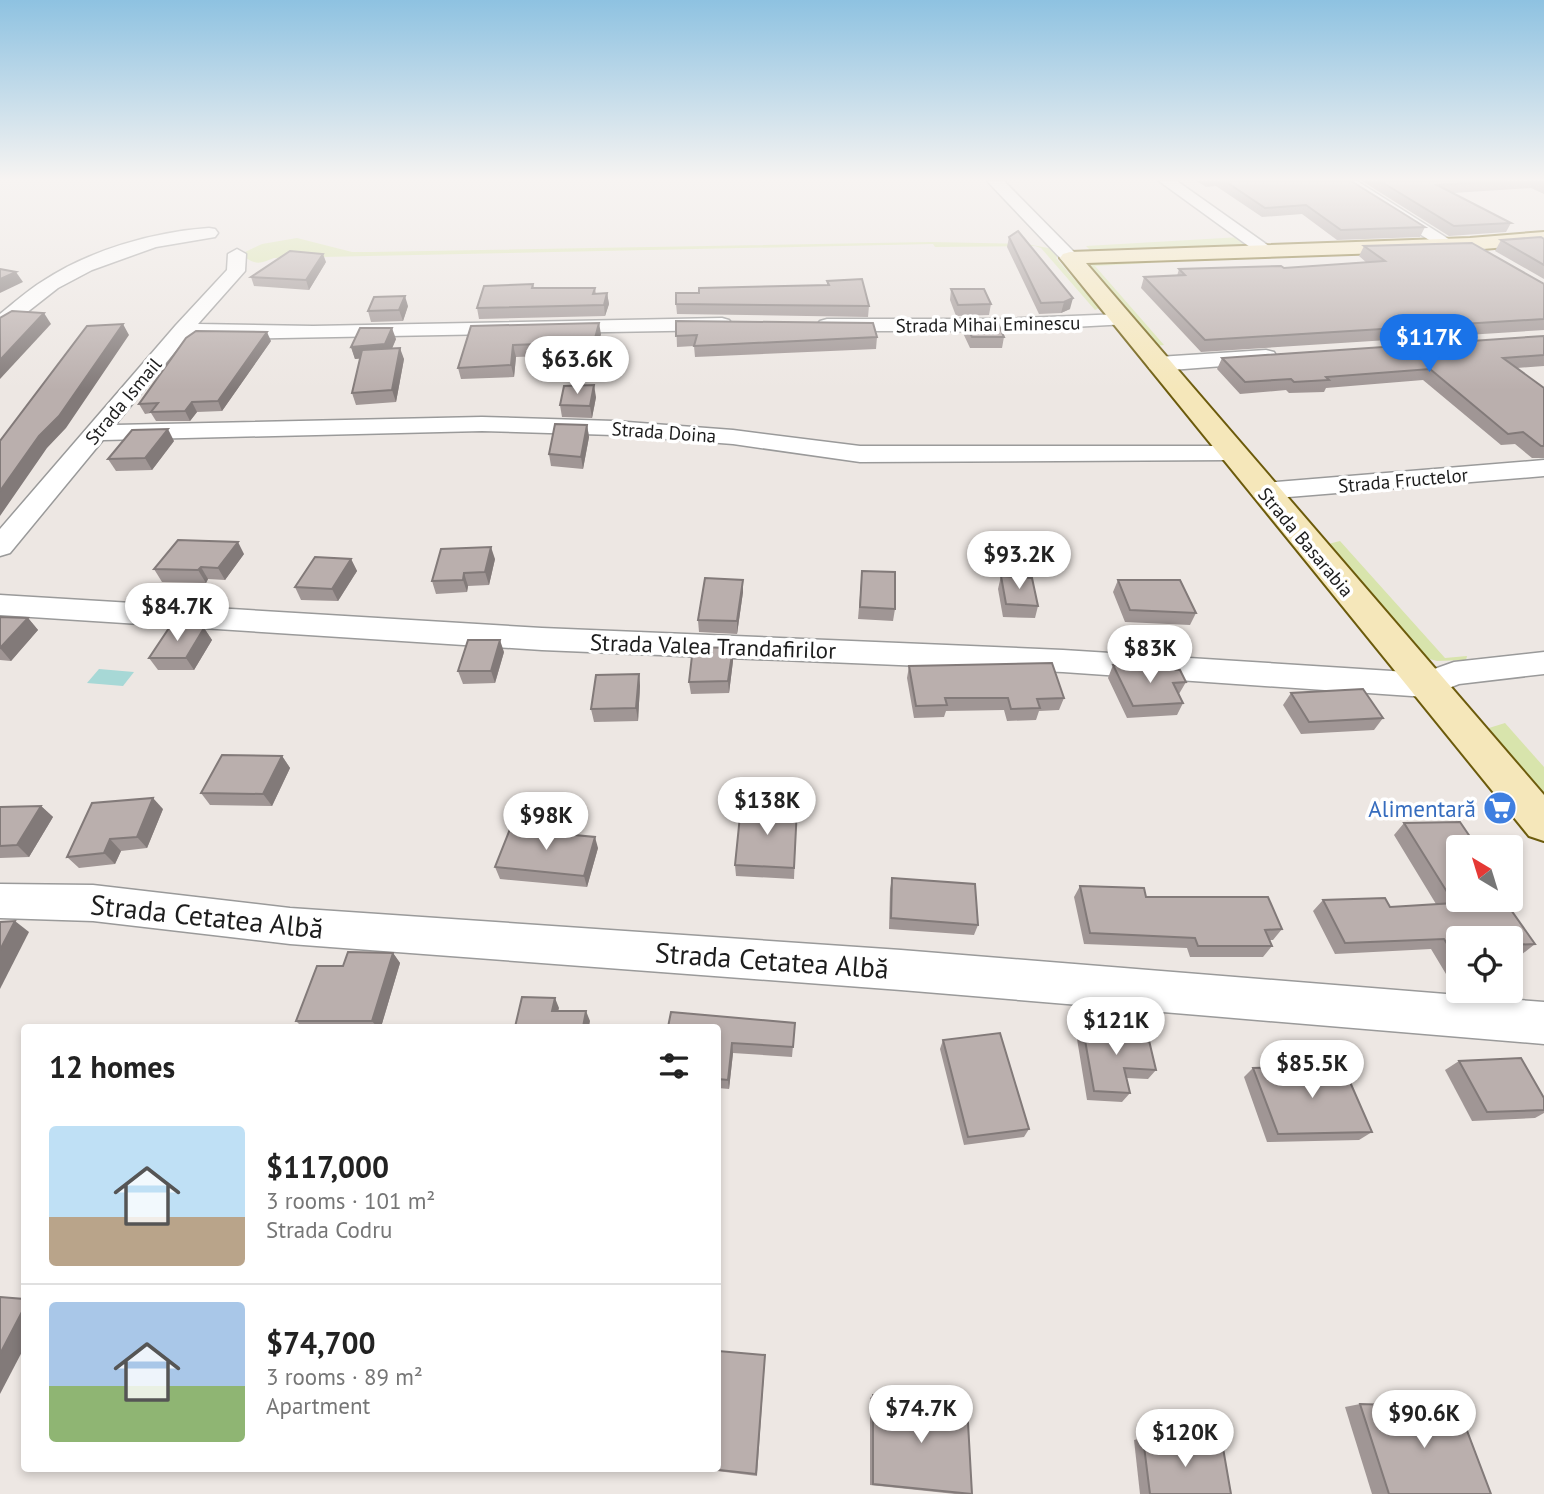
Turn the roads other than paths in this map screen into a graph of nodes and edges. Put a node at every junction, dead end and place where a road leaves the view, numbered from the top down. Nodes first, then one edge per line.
1 (132, 251) edge
2 (1062, 251) edge
3 (1267, 251) joint
4 (1275, 251) edge
5 (1481, 251) edge
6 (237, 254) dead end
7 (1069, 258) junction
8 (1502, 264) edge
9 (1121, 320) junction
10 (0, 324) edge
11 (744, 324) edge
12 (810, 324) edge
13 (183, 329) junction
14 (1282, 356) edge
15 (1158, 364) junction
16 (96, 433) junction
17 (1231, 453) junction
18 (1544, 468) edge
19 (1262, 491) junction
20 (0, 547) edge
21 (0, 605) edge
22 (1544, 663) edge
23 (1426, 685) junction
24 (1544, 824) edge
25 (0, 901) edge
26 (1544, 1023) edge

1 - 10 street
2 - 7 street
3 - 4 street
3 - 7 street
5 - 8 street
6 - 13 street, Strada Ismail
7 - 9 street, Strada Basarabia
9 - 12 street, Strada Mihai Eminescu
9 - 15 street, Strada Basarabia
11 - 13 street
13 - 16 street, Strada Ismail
14 - 15 street
15 - 17 street, Strada Basarabia
16 - 17 street, Strada Doina
16 - 20 street, Strada Ismail
17 - 19 street, Strada Basarabia
18 - 19 street, Strada Fructelor
19 - 23 street, Strada Basarabia
21 - 23 street, Strada Valea Trandafirilor
22 - 23 street
23 - 24 street, Strada Basarabia
25 - 26 street, Strada Cetatea Albă

